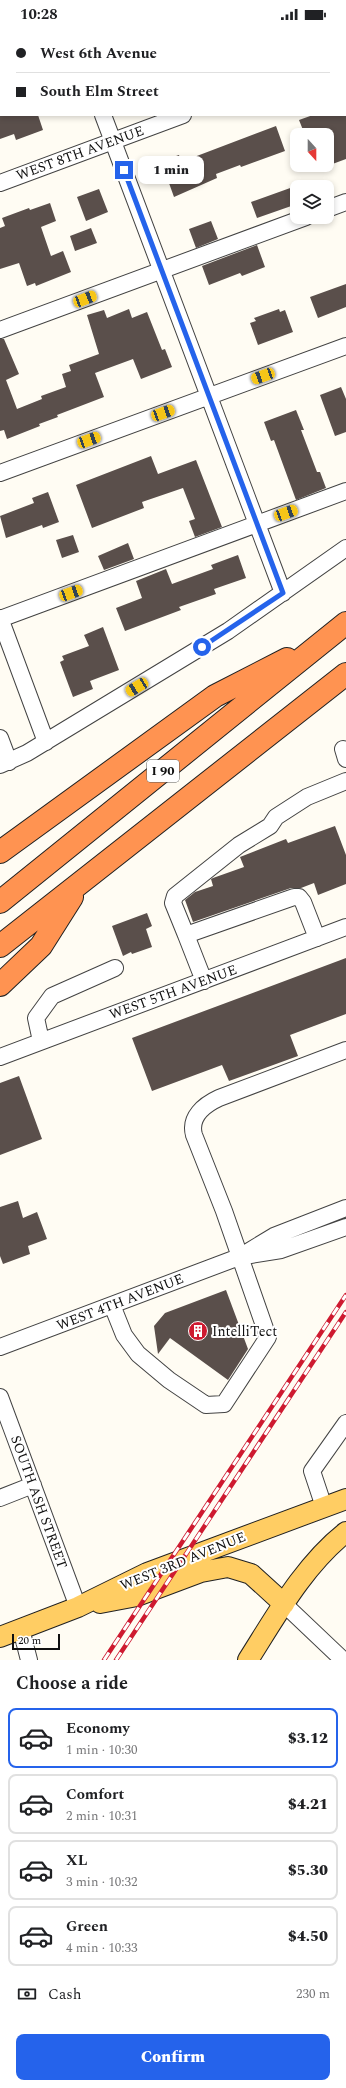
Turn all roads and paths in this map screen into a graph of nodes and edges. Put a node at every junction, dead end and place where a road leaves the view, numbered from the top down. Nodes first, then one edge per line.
1 (103, 116) edge
2 (181, 116) edge
3 (113, 141) junction
4 (0, 183) edge
5 (346, 202) edge
6 (334, 206) edge
7 (290, 223) edge
8 (161, 270) junction
9 (0, 330) edge
10 (346, 346) edge
11 (208, 396) junction
12 (0, 473) edge
13 (346, 491) edge
14 (256, 524) junction
15 (346, 548) edge
16 (283, 593) junction
17 (0, 619) edge
18 (346, 623) edge
19 (326, 640) junction
20 (346, 674) edge
21 (0, 738) edge
22 (46, 742) junction
23 (5, 764) edge
24 (346, 781) edge
25 (0, 852) edge
26 (80, 884) junction
27 (0, 902) edge
28 (346, 927) edge
29 (186, 935) junction
30 (317, 938) junction
31 (0, 946) edge
32 (115, 968) dead end
33 (204, 981) junction
34 (0, 985) edge
35 (42, 1041) junction
36 (346, 1050) edge
37 (0, 1057) edge
38 (346, 1208) edge
39 (346, 1227) edge
40 (239, 1258) junction
41 (112, 1305) junction
42 (0, 1347) edge
43 (0, 1397) edge
44 (346, 1423) edge
45 (33, 1485) junction
46 (0, 1498) edge
47 (346, 1499) edge
48 (324, 1507) junction
49 (346, 1532) edge
50 (284, 1604) junction
51 (78, 1607) junction
52 (21, 1629) junction
53 (0, 1637) edge
54 (29, 1660) edge
55 (248, 1660) edge
56 (343, 1660) edge

1 - 3 street
2 - 3 street, WEST 8TH AVENUE
3 - 4 street, WEST 8TH AVENUE
3 - 8 street
5 - 6 street
7 - 8 street
8 - 9 street
8 - 11 street
10 - 11 street
11 - 12 street
11 - 14 street
13 - 14 street
14 - 16 street
14 - 17 street
15 - 16 street
16 - 22 street
17 - 22 street
18 - 19 highway, I 90
19 - 25 highway
19 - 27 highway, I 90
20 - 26 highway, I 90
21 - 23 street
22 - 23 street
24 - 29 street
26 - 31 highway, I 90
26 - 34 highway
28 - 30 street, WEST 5TH AVENUE
29 - 30 street
29 - 33 street
30 - 33 street, WEST 5TH AVENUE
32 - 35 street
33 - 35 street, WEST 5TH AVENUE
35 - 37 street, WEST 5TH AVENUE
36 - 40 street
38 - 40 street, WEST 4TH AVENUE
39 - 40 street, WEST 4TH AVENUE
40 - 41 street, WEST 4TH AVENUE
40 - 41 street
41 - 42 street, WEST 4TH AVENUE
43 - 45 street, SOUTH ASH STREET
44 - 48 street
45 - 46 street
45 - 51 street, SOUTH ASH STREET
47 - 48 main road, WEST 3RD AVENUE
48 - 51 main road, WEST 3RD AVENUE
49 - 50 main road
50 - 51 main road
50 - 55 main road
50 - 56 street
51 - 52 main road, WEST 3RD AVENUE
52 - 53 main road, WEST 3RD AVENUE
52 - 54 street

